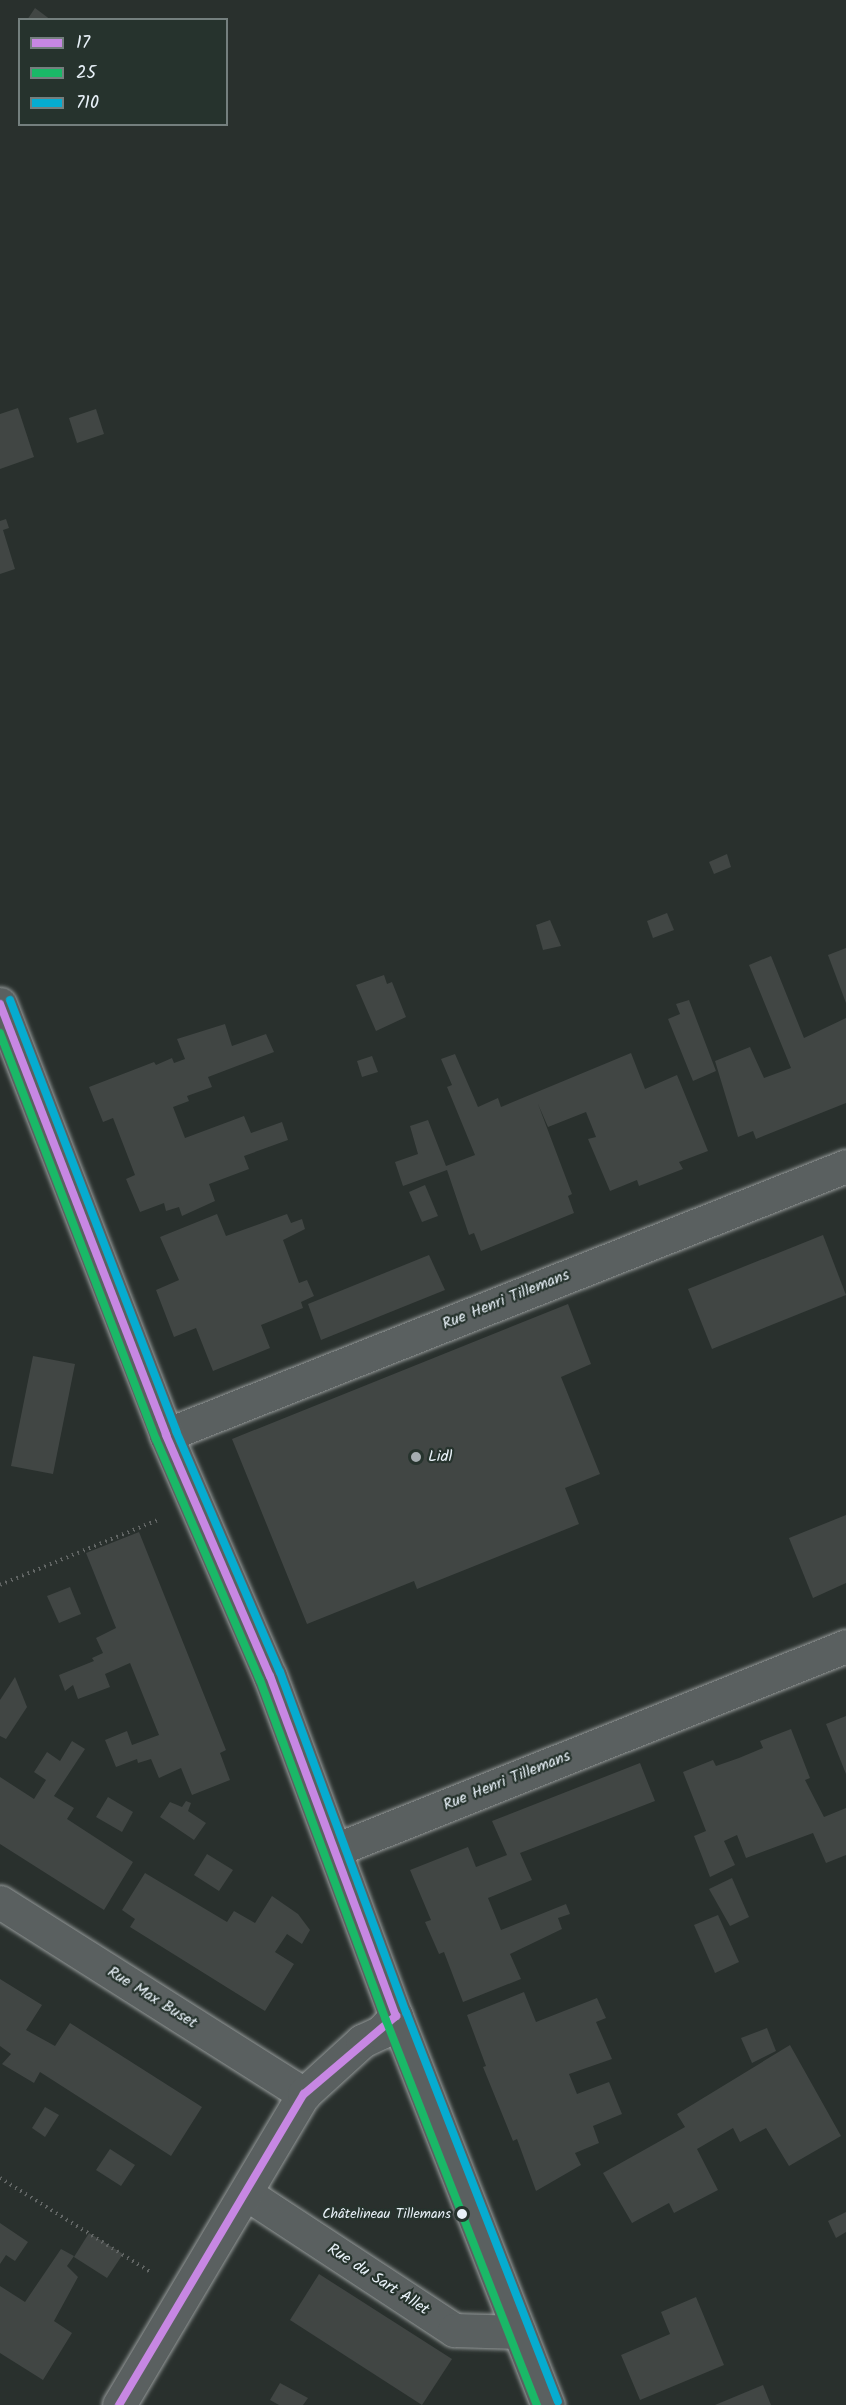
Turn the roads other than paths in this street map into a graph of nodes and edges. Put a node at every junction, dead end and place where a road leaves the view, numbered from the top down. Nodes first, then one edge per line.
1 (0, 1004) edge
2 (846, 1166) edge
3 (166, 1435) junction
4 (846, 1646) edge
5 (335, 1850) junction
6 (0, 1902) edge
7 (396, 2016) junction
8 (304, 2094) junction
9 (247, 2194) junction
10 (519, 2332) junction
11 (119, 2405) edge
12 (548, 2405) edge

1 - 3 street
2 - 3 street, Rue Henri Tillemans
3 - 5 street
4 - 5 street, Rue Henri Tillemans
5 - 7 street
6 - 8 street, Rue Max Buset
7 - 8 street
7 - 10 street
8 - 9 street
9 - 10 street, Rue du Sart Allet
9 - 11 street
10 - 12 street

